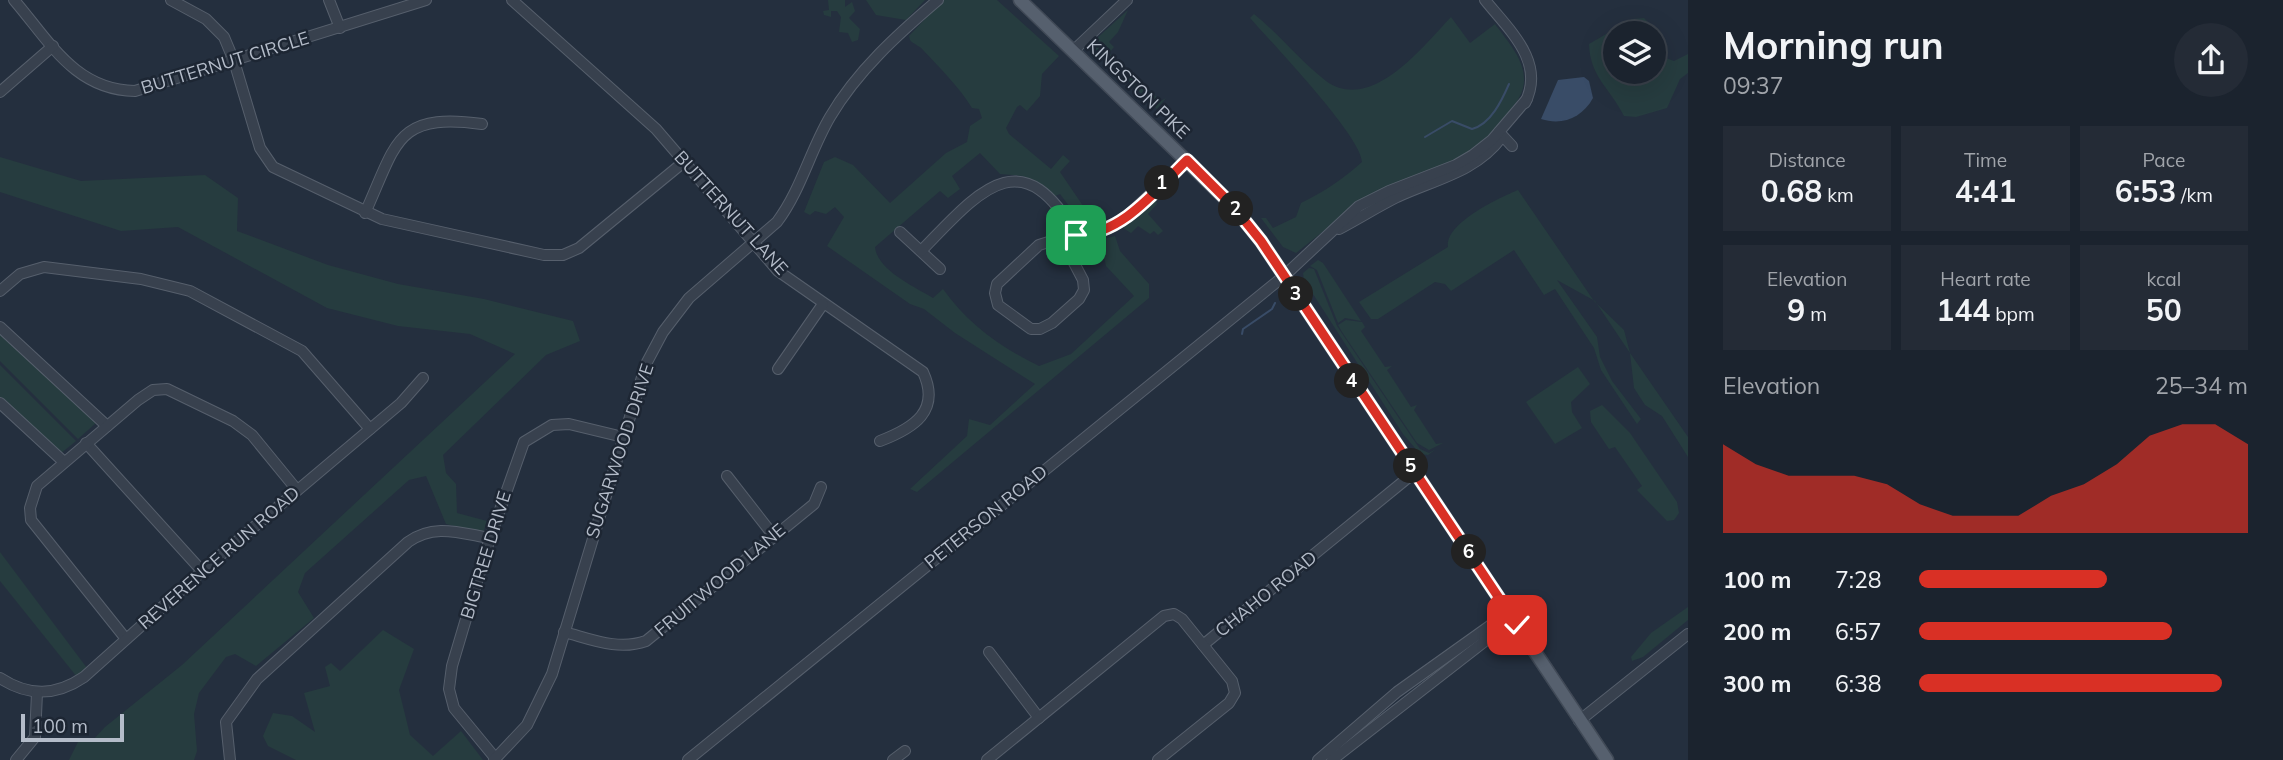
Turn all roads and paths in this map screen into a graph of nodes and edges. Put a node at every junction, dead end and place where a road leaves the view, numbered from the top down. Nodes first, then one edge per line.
1 (14, 0) edge
2 (171, 0) edge
3 (329, 0) edge
4 (426, 0) edge
5 (512, 0) edge
6 (929, 0) edge
7 (938, 0) edge
8 (1020, 0) edge
9 (1127, 0) edge
10 (1485, 0) edge
11 (923, 10) junction
12 (340, 28) junction
13 (53, 46) junction
14 (1073, 51) junction
15 (234, 61) junction
16 (0, 92) edge
17 (482, 124) dead end
18 (1501, 134) junction
19 (1512, 146) dead end
20 (1187, 160) junction
21 (685, 161) junction
22 (365, 213) junction
23 (900, 232) dead end
24 (1076, 235) junction
25 (1061, 239) junction
26 (752, 244) junction
27 (921, 251) junction
28 (940, 269) dead end
29 (1284, 276) junction
30 (0, 291) edge
31 (823, 303) junction
32 (0, 327) edge
33 (778, 369) dead end
34 (422, 378) dead end
35 (0, 403) edge
36 (107, 426) junction
37 (370, 429) junction
38 (623, 437) junction
39 (880, 441) dead end
40 (86, 443) junction
41 (64, 463) junction
42 (1415, 472) junction
43 (727, 476) dead end
44 (821, 487) dead end
45 (297, 490) junction
46 (773, 534) junction
47 (490, 538) junction
48 (202, 571) junction
49 (1511, 615) junction
50 (564, 632) junction
51 (1688, 634) edge
52 (126, 639) junction
53 (1203, 645) junction
54 (989, 652) dead end
55 (0, 678) edge
56 (37, 693) junction
57 (1039, 718) junction
58 (1579, 722) junction
59 (905, 751) dead end
60 (495, 759) edge
61 (16, 760) edge
62 (230, 760) edge
63 (688, 760) edge
64 (893, 760) edge
65 (987, 760) edge
66 (1158, 760) edge
67 (1318, 760) edge
68 (1332, 760) edge
69 (1606, 760) edge

1 - 13 street, BUTTERNUT CIRCLE
2 - 15 street
3 - 12 street
4 - 12 street, BUTTERNUT CIRCLE
5 - 21 street, BUTTERNUT LANE
6 - 11 street, SUGARWOOD DRIVE
7 - 11 street, SUGARWOOD DRIVE
8 - 14 main road, KINGSTON PIKE
9 - 14 street
10 - 18 street, PETERSON ROAD
11 - 26 street, SUGARWOOD DRIVE
12 - 15 street, BUTTERNUT CIRCLE
13 - 15 street, BUTTERNUT CIRCLE
13 - 16 street
14 - 20 main road, KINGSTON PIKE
15 - 22 street
17 - 22 street
18 - 19 street
18 - 29 street, PETERSON ROAD
20 - 24 street
20 - 29 main road, KINGSTON PIKE
21 - 22 street
21 - 26 street, BUTTERNUT LANE
23 - 27 street
24 - 25 street
24 - 27 street
25 - 25 street
26 - 31 street, BUTTERNUT LANE
26 - 38 street, SUGARWOOD DRIVE
27 - 28 street
29 - 42 main road, KINGSTON PIKE
29 - 63 street, PETERSON ROAD
30 - 37 street
31 - 33 street
31 - 39 street, BUTTERNUT LANE
32 - 36 street
34 - 37 street, REVERENCE RUN ROAD
35 - 41 street
36 - 40 street
36 - 45 street
37 - 45 street, REVERENCE RUN ROAD
38 - 47 street, BIGTREE DRIVE
38 - 50 street, SUGARWOOD DRIVE
40 - 41 street
40 - 48 street
41 - 52 street
42 - 49 main road, KINGSTON PIKE
42 - 53 street, CHAHO ROAD
43 - 46 street
44 - 46 street, FRUITWOOD LANE
45 - 48 street, REVERENCE RUN ROAD
46 - 50 street, FRUITWOOD LANE
47 - 60 street, BIGTREE DRIVE
47 - 62 street
48 - 52 street, REVERENCE RUN ROAD
49 - 58 main road, KINGSTON PIKE
49 - 67 street
49 - 68 street
50 - 60 street, SUGARWOOD DRIVE
51 - 58 street
52 - 56 street, REVERENCE RUN ROAD
53 - 57 street, CHAHO ROAD
53 - 66 street
54 - 57 street
55 - 56 street
56 - 61 street
57 - 65 street, CHAHO ROAD
58 - 69 main road, KINGSTON PIKE
59 - 64 street

